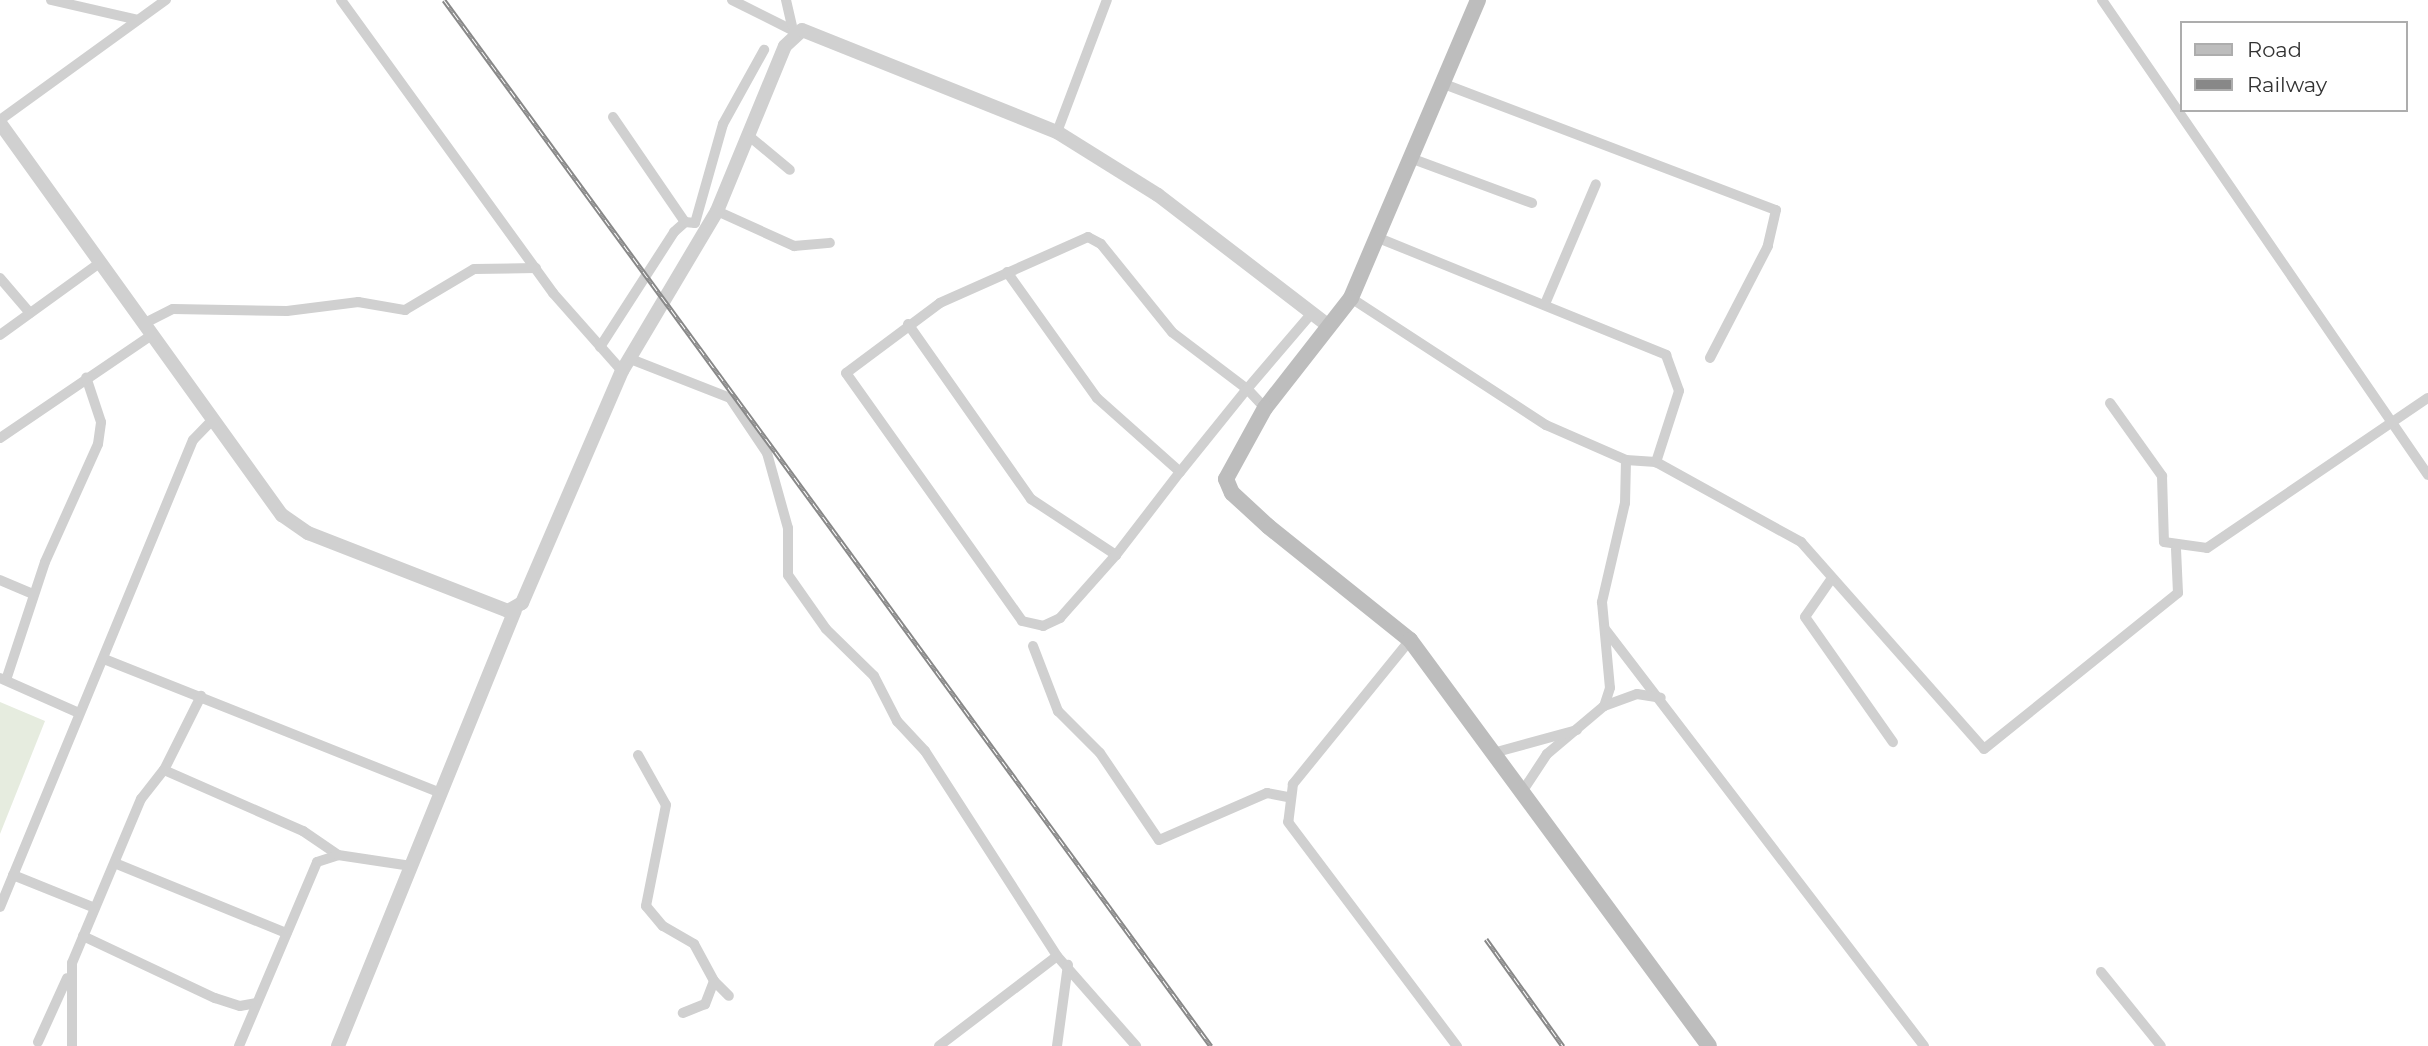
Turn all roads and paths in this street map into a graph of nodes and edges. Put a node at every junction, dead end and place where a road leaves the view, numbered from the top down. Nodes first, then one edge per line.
1 (51, 0) edge
2 (166, 0) edge
3 (341, 0) edge
4 (732, 0) edge
5 (786, 0) edge
6 (1107, 0) edge
7 (1478, 0) edge
8 (2102, 0) edge
9 (138, 20) junction
10 (794, 29) junction
11 (764, 50) dead end
12 (1444, 85) junction
13 (614, 117) dead end
14 (0, 122) edge
15 (1057, 132) junction
16 (749, 136) junction
17 (1413, 159) junction
18 (790, 170) dead end
19 (1596, 184) dead end
20 (1532, 203) dead end
21 (717, 211) junction
22 (685, 222) junction
23 (1381, 239) junction
24 (830, 243) dead end
25 (101, 262) junction
26 (536, 268) junction
27 (1007, 272) junction
28 (0, 278) edge
29 (1351, 298) junction
30 (1545, 304) junction
31 (30, 313) junction
32 (1312, 313) junction
33 (908, 324) junction
34 (1329, 326) junction
35 (149, 328) junction
36 (0, 335) edge
37 (600, 347) junction
38 (1710, 358) dead end
39 (625, 365) junction
40 (86, 377) junction
41 (1247, 389) junction
42 (2428, 398) edge
43 (2110, 403) dead end
44 (1265, 408) junction
45 (214, 418) junction
46 (2392, 423) junction
47 (0, 438) edge
48 (1626, 460) junction
49 (1656, 462) junction
50 (1180, 472) junction
51 (2428, 475) edge
52 (2176, 548) junction
53 (1116, 555) junction
54 (1832, 578) junction
55 (0, 580) edge
56 (33, 594) junction
57 (515, 611) junction
58 (1605, 629) junction
59 (1410, 640) junction
60 (1033, 646) dead end
61 (104, 659) junction
62 (3, 679) edge
63 (201, 696) junction
64 (1661, 698) junction
65 (1604, 706) junction
66 (79, 713) junction
67 (1578, 730) junction
68 (1893, 741) dead end
69 (1493, 753) junction
70 (638, 755) dead end
71 (164, 770) junction
72 (1522, 792) junction
73 (440, 793) junction
74 (1288, 797) junction
75 (338, 855) junction
76 (117, 864) junction
77 (411, 866) junction
78 (13, 875) junction
79 (0, 907) edge
80 (94, 908) junction
81 (286, 933) junction
82 (83, 936) junction
83 (1057, 956) junction
84 (1068, 965) junction
85 (2101, 971) dead end
86 (69, 973) junction
87 (714, 981) junction
88 (729, 996) dead end
89 (257, 1003) junction
90 (683, 1013) dead end
91 (38, 1042) dead end
92 (72, 1046) edge
93 (239, 1046) edge
94 (338, 1046) edge
95 (939, 1046) edge
96 (1057, 1046) edge
97 (1136, 1046) edge
98 (1457, 1046) edge
99 (1709, 1046) edge
100 (1924, 1046) edge
101 (2161, 1046) edge

1 - 9 street
2 - 9 street
3 - 26 street
4 - 10 street
5 - 10 street
6 - 15 street
7 - 12 main road
8 - 46 street
9 - 14 street
10 - 15 street
10 - 16 street
11 - 22 street
12 - 17 main road
12 - 38 street
13 - 22 street
14 - 25 street
15 - 32 street
16 - 18 street
16 - 21 street
17 - 20 street
17 - 23 main road
19 - 30 street
21 - 24 street
21 - 39 street
22 - 37 street
23 - 29 main road
23 - 30 street
25 - 31 street
25 - 35 street
26 - 35 street
26 - 37 street
27 - 33 street
27 - 41 street
27 - 50 street
28 - 31 street
29 - 34 main road
29 - 48 street
30 - 49 street
31 - 36 street
32 - 34 street
32 - 41 street
33 - 53 street
33 - 53 street
34 - 44 main road
35 - 40 street
35 - 45 street
37 - 39 street
39 - 57 street
39 - 83 street
40 - 47 street
40 - 56 street
41 - 44 street
41 - 50 street
42 - 46 street
43 - 52 street
44 - 59 main road
45 - 57 street
45 - 61 street
46 - 51 street
46 - 52 street
48 - 49 street
48 - 58 street
49 - 54 street
50 - 53 street
52 - 54 street
54 - 68 street
55 - 56 street
56 - 62 street
57 - 73 street
58 - 64 street
58 - 65 street
59 - 69 main road
59 - 74 street
60 - 74 street
61 - 63 street
61 - 66 street
62 - 66 street
63 - 71 street
63 - 73 street
64 - 65 street
64 - 100 street
65 - 67 street
66 - 78 street
67 - 69 street
67 - 72 street
69 - 72 main road
70 - 87 street
71 - 75 street
71 - 76 street
72 - 99 main road
73 - 77 street
74 - 98 street
75 - 77 street
75 - 81 street
76 - 80 street
76 - 81 street
77 - 94 street
78 - 79 street
78 - 80 street
80 - 82 street
81 - 89 street
82 - 86 street
82 - 89 street
83 - 84 street
83 - 95 street
84 - 96 street
84 - 97 street
85 - 101 street
86 - 91 street
86 - 92 street
87 - 88 street
87 - 90 street
89 - 93 street

